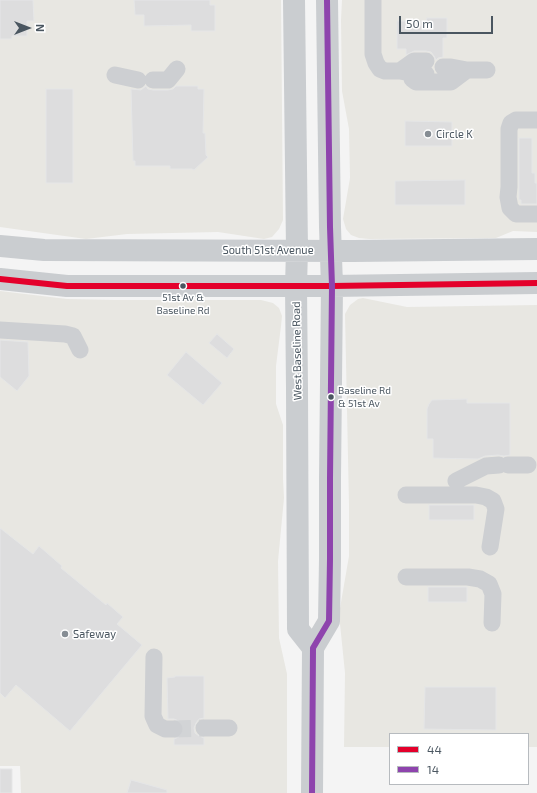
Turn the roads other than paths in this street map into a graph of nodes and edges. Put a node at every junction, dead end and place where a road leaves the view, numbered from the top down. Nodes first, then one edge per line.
1 (294, 0) edge
2 (328, 0) edge
3 (373, 0) edge
4 (426, 67) dead end
5 (443, 67) dead end
6 (178, 69) dead end
7 (467, 70) junction
8 (487, 70) dead end
9 (400, 71) junction
10 (115, 75) dead end
11 (537, 120) edge
12 (509, 129) junction
13 (537, 129) edge
14 (537, 214) edge
15 (0, 246) edge
16 (537, 249) edge
17 (296, 250) junction
18 (331, 250) junction
19 (0, 279) edge
20 (537, 283) edge
21 (296, 286) junction
22 (332, 286) junction
23 (0, 330) edge
24 (80, 350) dead end
25 (528, 465) dead end
26 (456, 481) dead end
27 (406, 495) dead end
28 (490, 547) dead end
29 (406, 577) dead end
30 (492, 623) dead end
31 (313, 648) junction
32 (154, 657) dead end
33 (204, 728) tunnel mouth
34 (229, 728) dead end
35 (174, 729) tunnel mouth
36 (312, 793) edge

1 - 17 main road, West Baseline Road
2 - 18 main road
3 - 9 lane
4 - 9 lane
5 - 7 lane
6 - 10 lane
7 - 8 lane
7 - 9 lane
11 - 12 lane
12 - 13 lane
12 - 14 lane
15 - 17 main road, South 51st Avenue
16 - 18 main road, South 51st Avenue
17 - 18 main road, South 51st Avenue
17 - 21 main road, West Baseline Road
18 - 22 main road
19 - 21 main road
20 - 22 main road
21 - 22 main road
21 - 31 main road, West Baseline Road
22 - 31 main road
23 - 24 lane
25 - 26 lane
27 - 28 lane
29 - 30 lane
31 - 36 main road
32 - 35 lane
33 - 34 lane

